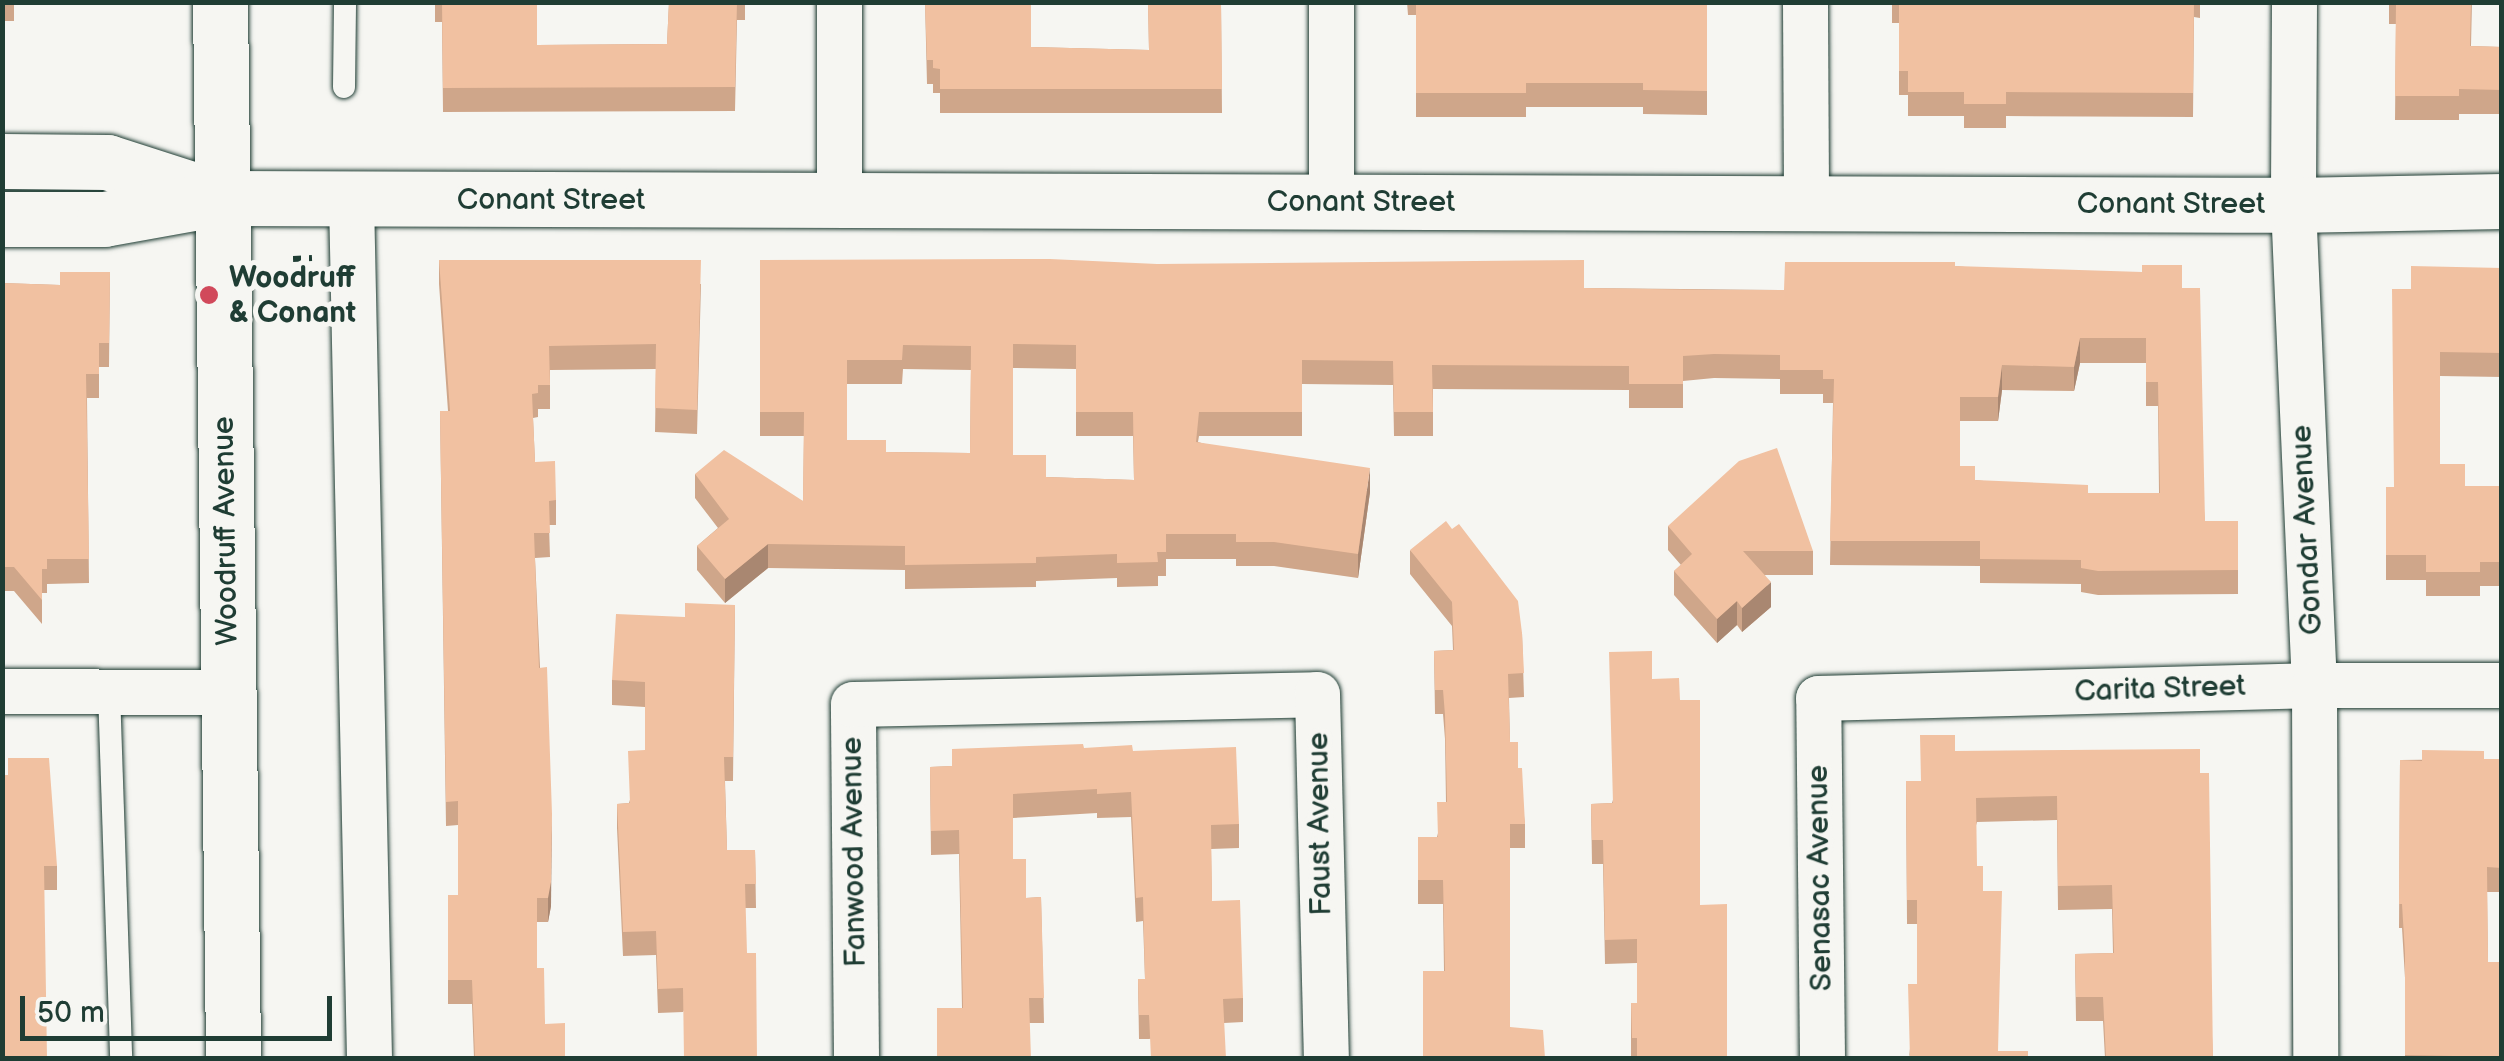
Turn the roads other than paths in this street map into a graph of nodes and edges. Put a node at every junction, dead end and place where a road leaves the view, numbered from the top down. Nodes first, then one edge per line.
1 (220, 2) edge
2 (345, 2) edge
3 (839, 2) edge
4 (1332, 2) edge
5 (1805, 2) edge
6 (2294, 2) edge
7 (344, 87) dead end
8 (2, 161) edge
9 (221, 198) junction
10 (351, 199) junction
11 (838, 200) junction
12 (1806, 201) junction
13 (2502, 201) edge
14 (1332, 202) junction
15 (2293, 205) junction
16 (2, 219) edge
17 (2314, 684) junction
18 (2502, 685) edge
19 (2, 691) edge
20 (109, 691) junction
21 (229, 692) junction
22 (1092, 698) joint
23 (1818, 698) joint
24 (121, 1058) edge
25 (233, 1058) edge
26 (370, 1058) edge
27 (856, 1058) edge
28 (1326, 1058) edge
29 (1822, 1058) edge
30 (2316, 1058) edge

1 - 9 street, Woodruff Avenue
2 - 7 lane
3 - 11 street
4 - 14 street
5 - 12 street
6 - 15 street, Gondar Avenue
8 - 9 street, Conant Street
9 - 10 street, Conant Street
9 - 16 street, Conant Street
9 - 21 street, Woodruff Avenue
10 - 11 street, Conant Street
10 - 26 street
11 - 14 street, Conant Street
12 - 14 street, Conant Street
12 - 15 street, Conant Street
13 - 15 street, Conant Street
15 - 17 street, Gondar Avenue
17 - 18 street, Carita Street
17 - 23 street, Carita Street
17 - 30 street, Gondar Avenue
19 - 20 street
20 - 21 street
20 - 24 lane
21 - 25 street, Woodruff Avenue
22 - 27 street, Fanwood Avenue
22 - 28 street, Faust Avenue
23 - 29 street, Senasac Avenue

